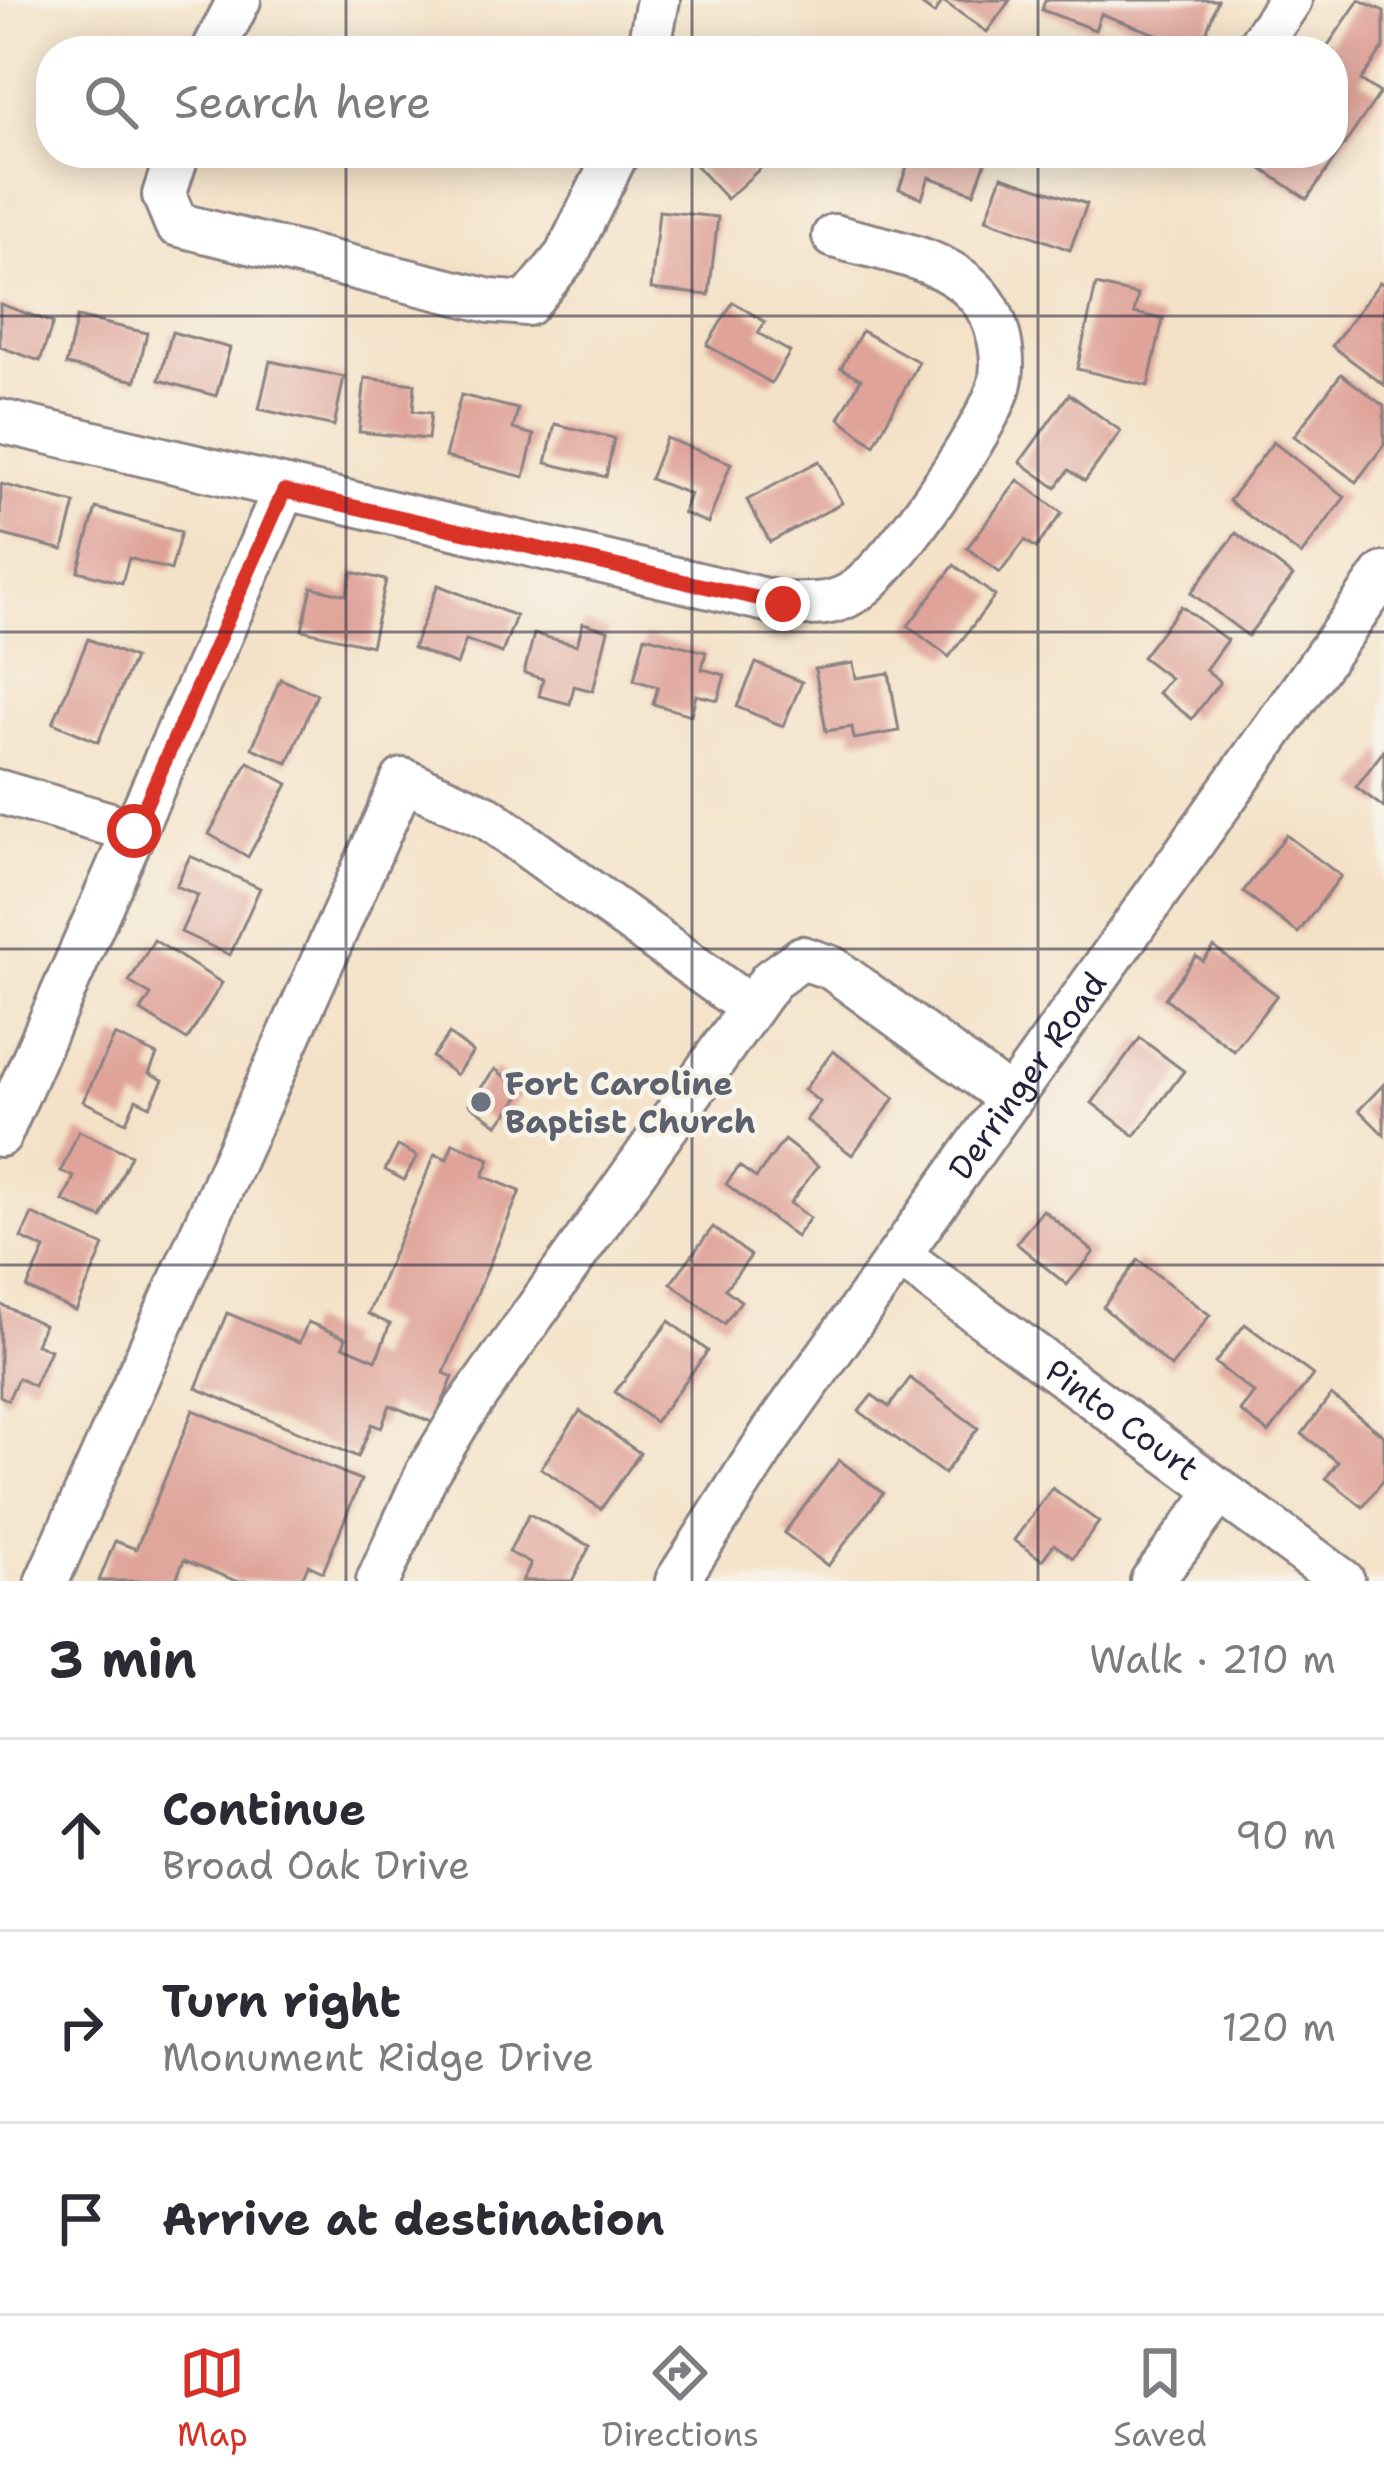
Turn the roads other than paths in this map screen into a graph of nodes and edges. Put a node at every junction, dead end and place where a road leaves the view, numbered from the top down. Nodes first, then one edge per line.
1 (239, 0) edge
2 (658, 0) edge
3 (1290, 0) edge
4 (221, 36) edge
5 (651, 36) edge
6 (1266, 36) edge
7 (173, 168) edge
8 (610, 168) edge
9 (834, 236) dead end
10 (0, 421) edge
11 (284, 491) junction
12 (1384, 574) edge
13 (1370, 624) edge
14 (0, 792) edge
15 (134, 831) junction
16 (751, 1008) junction
17 (1011, 1099) junction
18 (0, 1135) edge
19 (900, 1256) junction
20 (1220, 1490) junction
21 (47, 1581) edge
22 (378, 1581) edge
23 (677, 1581) edge
24 (1152, 1581) edge
25 (1343, 1581) edge

1 - 4 street
2 - 5 street
3 - 6 street
7 - 8 street
9 - 11 street
10 - 11 street
11 - 15 street
12 - 13 street, Derringer Road
13 - 17 street, Derringer Road
14 - 15 street
15 - 18 street
16 - 17 street
16 - 21 street
16 - 22 street
17 - 19 street, Derringer Road
19 - 20 street, Pinto Court
19 - 23 street, Derringer Road
20 - 24 street
20 - 25 street, Pinto Court

